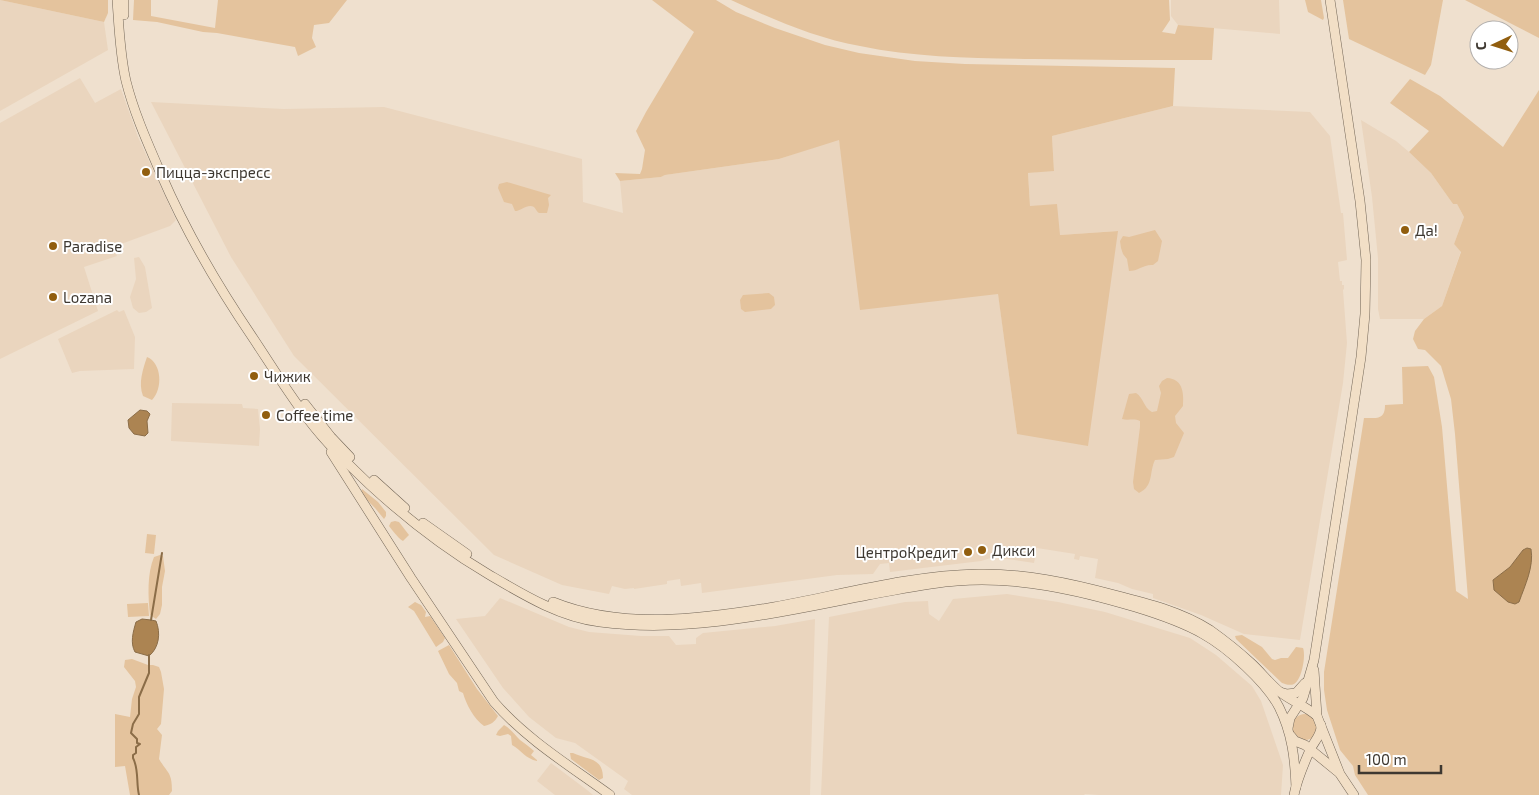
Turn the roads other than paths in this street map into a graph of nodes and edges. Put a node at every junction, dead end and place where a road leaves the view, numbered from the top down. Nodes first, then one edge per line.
1 (118, 0) edge
2 (124, 0) edge
3 (1330, 0) edge
4 (321, 434) junction
5 (359, 470) junction
6 (350, 482) junction
7 (1314, 660) junction
8 (1309, 676) junction
9 (1279, 692) junction
10 (1299, 705) junction
11 (1294, 714) junction
12 (1316, 716) junction
13 (1292, 735) junction
14 (1316, 740) junction
15 (1310, 750) junction
16 (1329, 765) junction
17 (1302, 768) junction
18 (1340, 774) junction
19 (1295, 791) edge
20 (610, 795) edge
21 (1354, 795) edge

1 - 4 main road
2 - 5 main road
3 - 7 main road
4 - 5 main road
4 - 6 main road
5 - 6 main road
5 - 9 main road
5 - 13 main road
6 - 20 main road
7 - 8 main road
7 - 12 main road
8 - 9 main road
8 - 10 main road
9 - 10 main road
10 - 11 main road
10 - 12 main road
11 - 12 main road
11 - 13 main road
12 - 14 main road
12 - 18 main road
13 - 14 main road
13 - 15 main road
13 - 19 main road
14 - 15 main road
15 - 16 main road
15 - 17 main road
16 - 17 main road
16 - 18 main road
17 - 19 main road
18 - 21 main road

